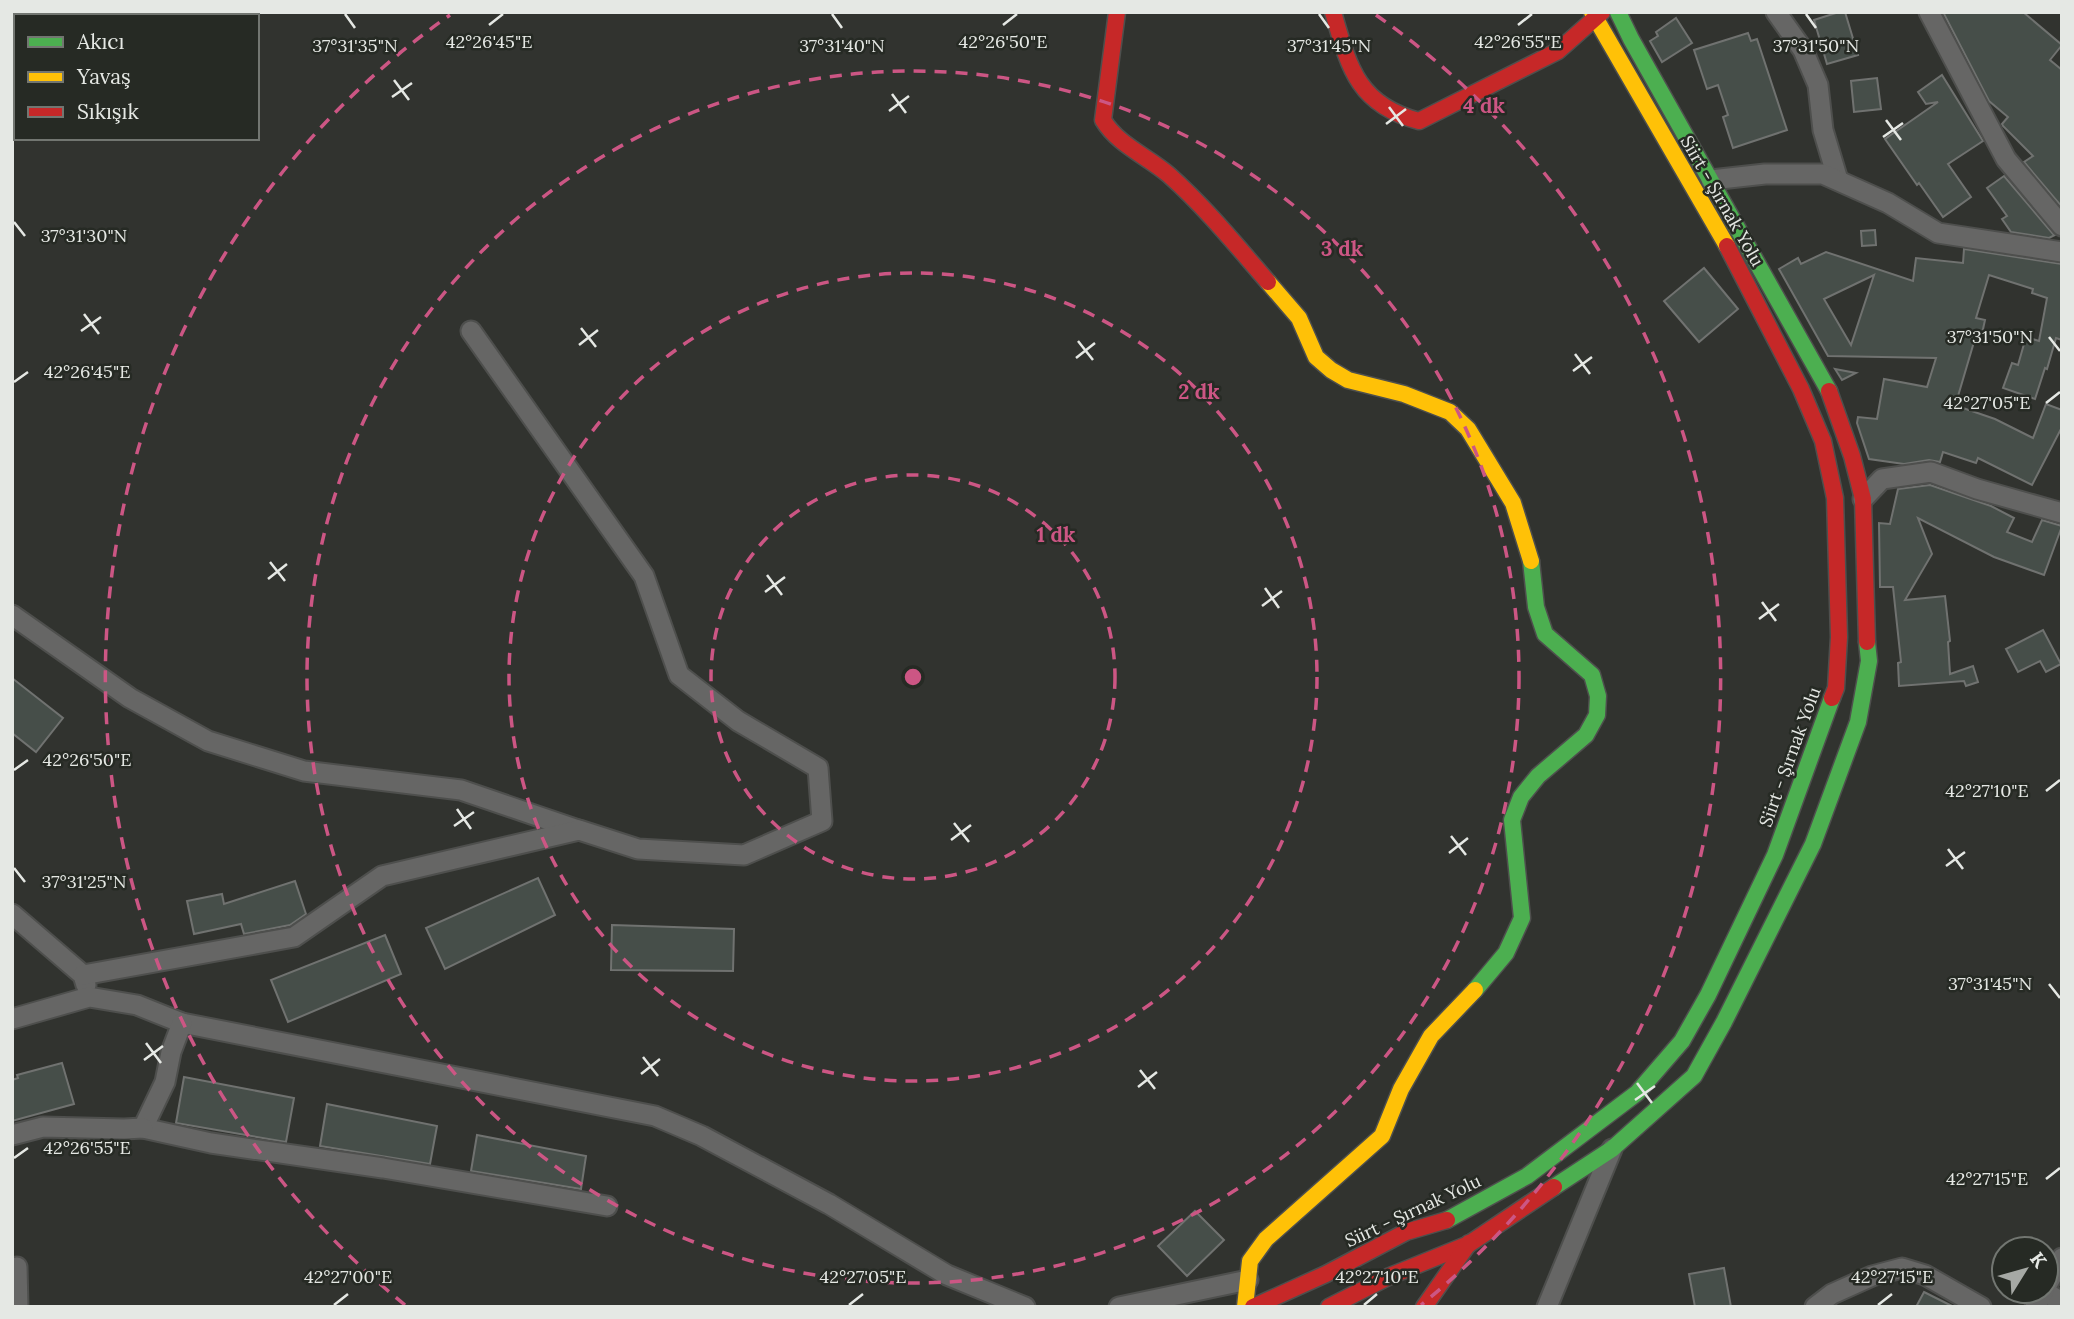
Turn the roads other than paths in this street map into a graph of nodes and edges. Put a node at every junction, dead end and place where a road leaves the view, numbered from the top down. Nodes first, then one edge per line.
1 (1117, 12) edge
2 (1333, 12) edge
3 (1618, 12) edge
4 (1776, 12) edge
5 (1929, 12) edge
6 (1597, 14) edge
7 (1711, 180) junction
8 (1838, 180) junction
9 (2062, 226) edge
10 (2062, 252) edge
11 (471, 331) dead end
12 (1863, 499) junction
13 (2062, 513) edge
14 (12, 615) edge
15 (579, 830) junction
16 (12, 914) edge
17 (83, 975) junction
18 (89, 997) junction
19 (12, 1018) edge
20 (182, 1023) junction
21 (143, 1128) junction
22 (12, 1135) edge
23 (1612, 1149) junction
24 (607, 1206) dead end
25 (1447, 1220) junction
26 (1469, 1244) junction
27 (17, 1266) dead end
28 (1248, 1280) junction
29 (1019, 1305) edge
30 (18, 1307) edge
31 (988, 1307) edge
32 (1119, 1307) edge
33 (1245, 1307) edge
34 (1253, 1307) edge
35 (1329, 1307) edge
36 (1424, 1307) edge
37 (1547, 1307) edge
38 (1815, 1307) edge
39 (1981, 1307) edge

1 - 28 street
2 - 6 street
3 - 7 street, Siirt - Şırnak Yolu
4 - 8 street
5 - 9 street
6 - 25 street, Siirt - Şırnak Yolu
7 - 8 street
7 - 12 street, Siirt - Şırnak Yolu
8 - 10 street
11 - 15 street
12 - 13 street
12 - 23 street, Siirt - Şırnak Yolu
14 - 15 street
15 - 17 street
16 - 17 street
17 - 18 street
18 - 19 street
18 - 20 street
20 - 21 street
20 - 29 street
21 - 22 street
21 - 24 street
23 - 26 street, Siirt - Şırnak Yolu
23 - 37 street
25 - 26 street
25 - 34 street, Siirt - Şırnak Yolu
26 - 35 street, Siirt - Şırnak Yolu
26 - 36 street
27 - 30 street
28 - 32 street
28 - 33 street
29 - 31 street
38 - 39 street

